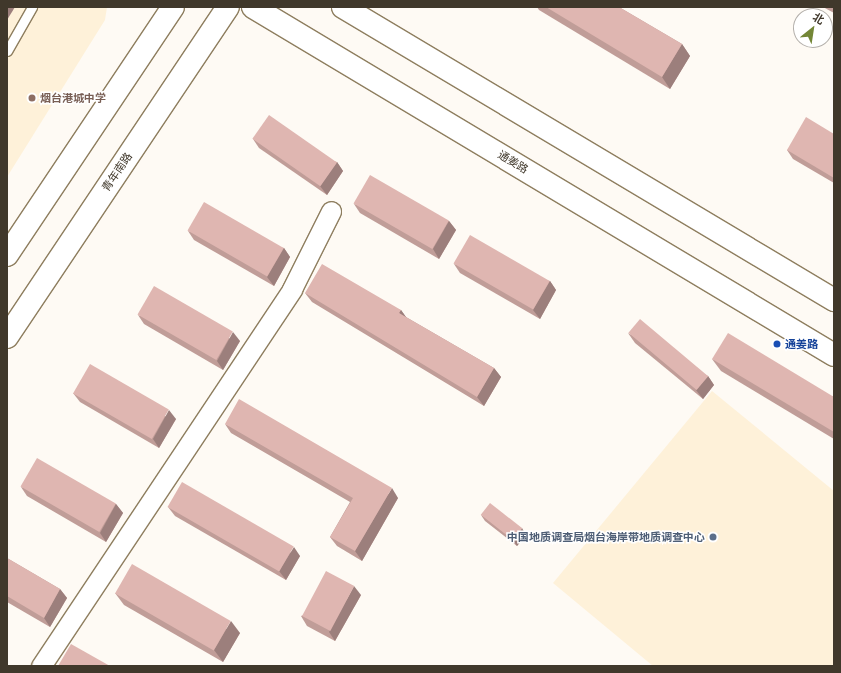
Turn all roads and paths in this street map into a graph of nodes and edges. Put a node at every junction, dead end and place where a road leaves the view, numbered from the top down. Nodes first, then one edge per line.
1 (32, 7) edge
2 (173, 7) edge
3 (228, 7) edge
4 (253, 7) edge
5 (343, 7) edge
6 (7, 51) edge
7 (331, 211) dead end
8 (7, 255) edge
9 (834, 300) edge
10 (7, 337) edge
11 (834, 355) edge
12 (41, 666) edge

1 - 6 lane
2 - 8 street
3 - 10 street, 青年南路
4 - 11 street, 通姜路
5 - 9 street
7 - 12 street

